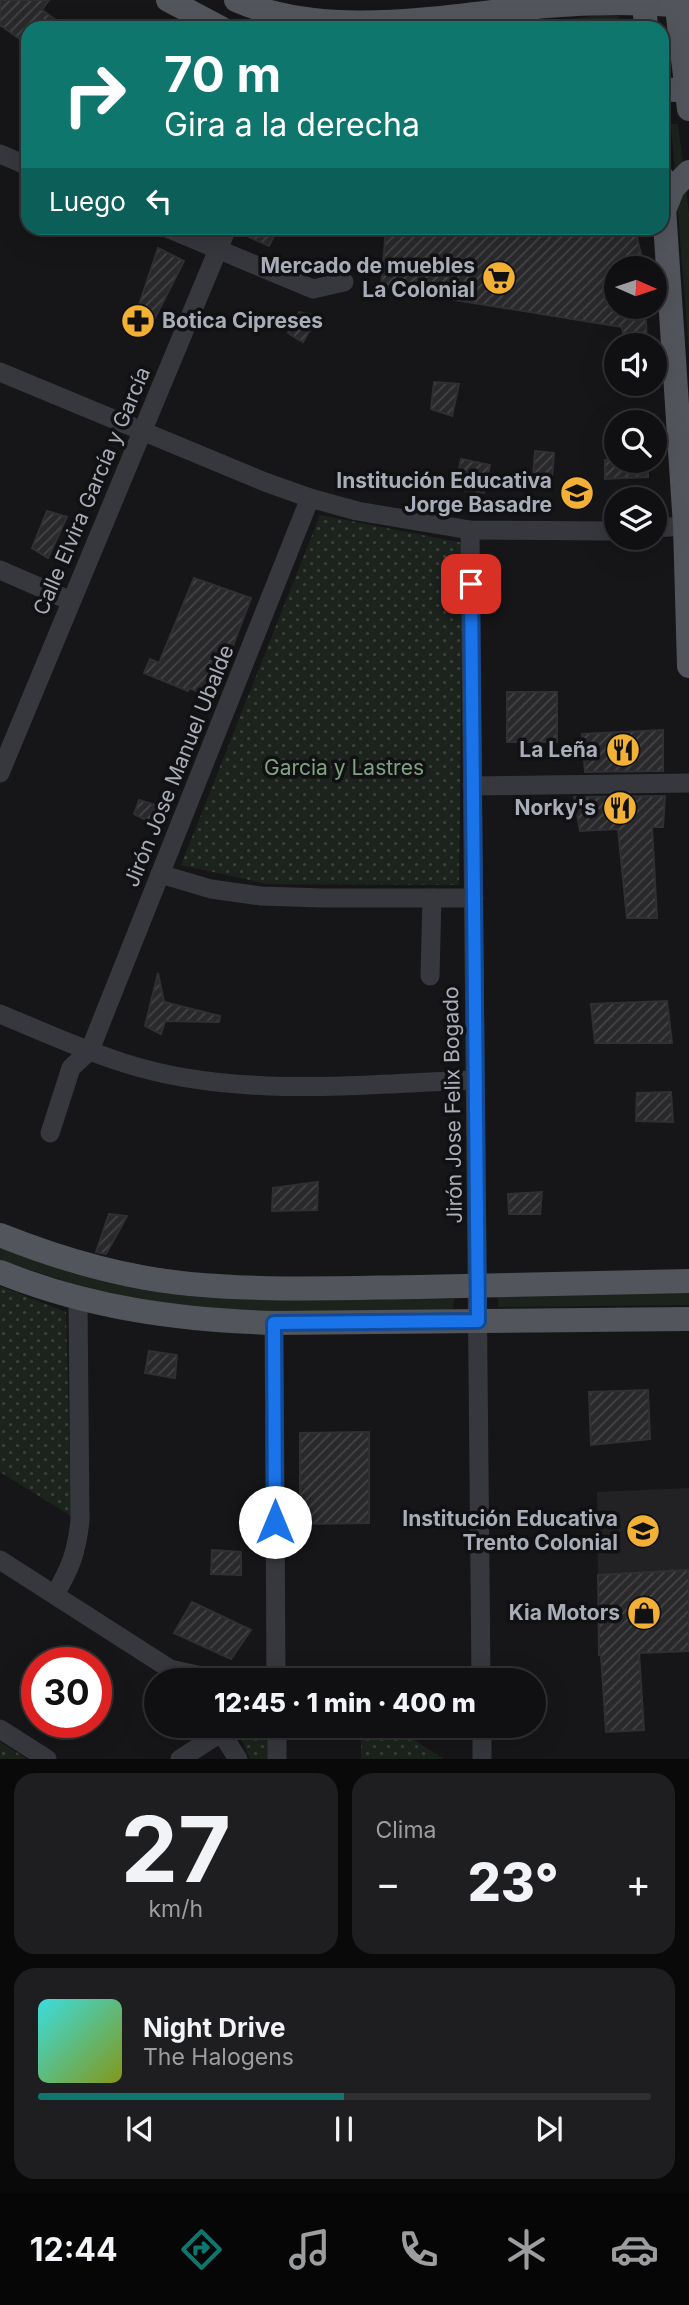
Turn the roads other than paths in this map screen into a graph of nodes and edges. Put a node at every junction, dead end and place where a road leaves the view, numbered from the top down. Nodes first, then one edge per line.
1 (168, 0) edge
2 (236, 0) edge
3 (676, 0) edge
4 (557, 3) edge
5 (689, 6) edge
6 (645, 10) edge
7 (208, 21) edge
8 (315, 21) edge
9 (392, 21) edge
10 (669, 90) edge
11 (689, 91) edge
12 (689, 109) edge
13 (0, 154) edge
14 (21, 163) edge
15 (689, 172) edge
16 (669, 191) edge
17 (183, 235) edge
18 (224, 235) edge
19 (666, 235) edge
20 (217, 250) junction
21 (344, 282) dead end
22 (0, 372) edge
23 (142, 431) junction
24 (310, 498) junction
25 (470, 530) junction
26 (667, 530) edge
27 (604, 531) edge
28 (687, 534) edge
29 (0, 570) edge
30 (71, 601) junction
31 (689, 666) edge
32 (0, 773) edge
33 (689, 783) edge
34 (472, 786) junction
35 (160, 874) junction
36 (432, 898) junction
37 (474, 898) junction
38 (430, 976) dead end
39 (0, 1014) edge
40 (90, 1050) junction
41 (475, 1080) junction
42 (50, 1133) dead end
43 (0, 1235) edge
44 (0, 1272) edge
45 (689, 1281) edge
46 (477, 1286) junction
47 (78, 1299) junction
48 (689, 1319) edge
49 (478, 1321) junction
50 (274, 1323) junction
51 (0, 1560) edge
52 (54, 1594) junction
53 (165, 1668) edge
54 (276, 1668) edge
55 (481, 1668) edge
56 (0, 1729) edge
57 (208, 1738) edge
58 (225, 1738) edge
59 (277, 1738) edge
60 (482, 1738) edge
61 (47, 1759) edge
62 (180, 1759) edge
63 (238, 1759) edge
64 (277, 1759) edge
65 (482, 1759) edge

1 - 7 main road
2 - 8 main road
3 - 12 main road, bridge
4 - 6 main road
4 - 9 main road
5 - 6 main road
10 - 11 main road
13 - 14 street
15 - 16 main road
17 - 20 street
18 - 20 street, Calle Elvira García y García
19 - 28 main road
20 - 21 street
20 - 23 street, Calle Elvira García y García
22 - 23 street
23 - 24 street
23 - 30 street, Calle Elvira García y García
24 - 25 street
24 - 35 street, Jirón Jose Manuel Ubalde
25 - 27 street
25 - 34 street, Jirón Jose Felix Bogado
26 - 28 street
28 - 31 main road
29 - 30 street
30 - 32 street, Calle Elvira García y García
33 - 34 street
34 - 37 street, Jirón Jose Felix Bogado
35 - 36 street
35 - 40 street, Jirón Jose Manuel Ubalde
36 - 37 street
36 - 38 street
37 - 41 street, Jirón Jose Felix Bogado
39 - 40 street
40 - 41 street
40 - 42 street, Jirón Jose Manuel Ubalde
41 - 46 street, Jirón Jose Felix Bogado
43 - 46 main road
44 - 47 main road
45 - 46 main road
46 - 49 street, Jirón Jose Felix Bogado
47 - 50 main road
47 - 52 street
48 - 49 main road
49 - 50 main road
49 - 55 street, Jirón Jose Felix Bogado
50 - 54 street
51 - 52 street
52 - 53 street
56 - 61 street
57 - 62 street
58 - 63 street
59 - 64 street
60 - 65 street

